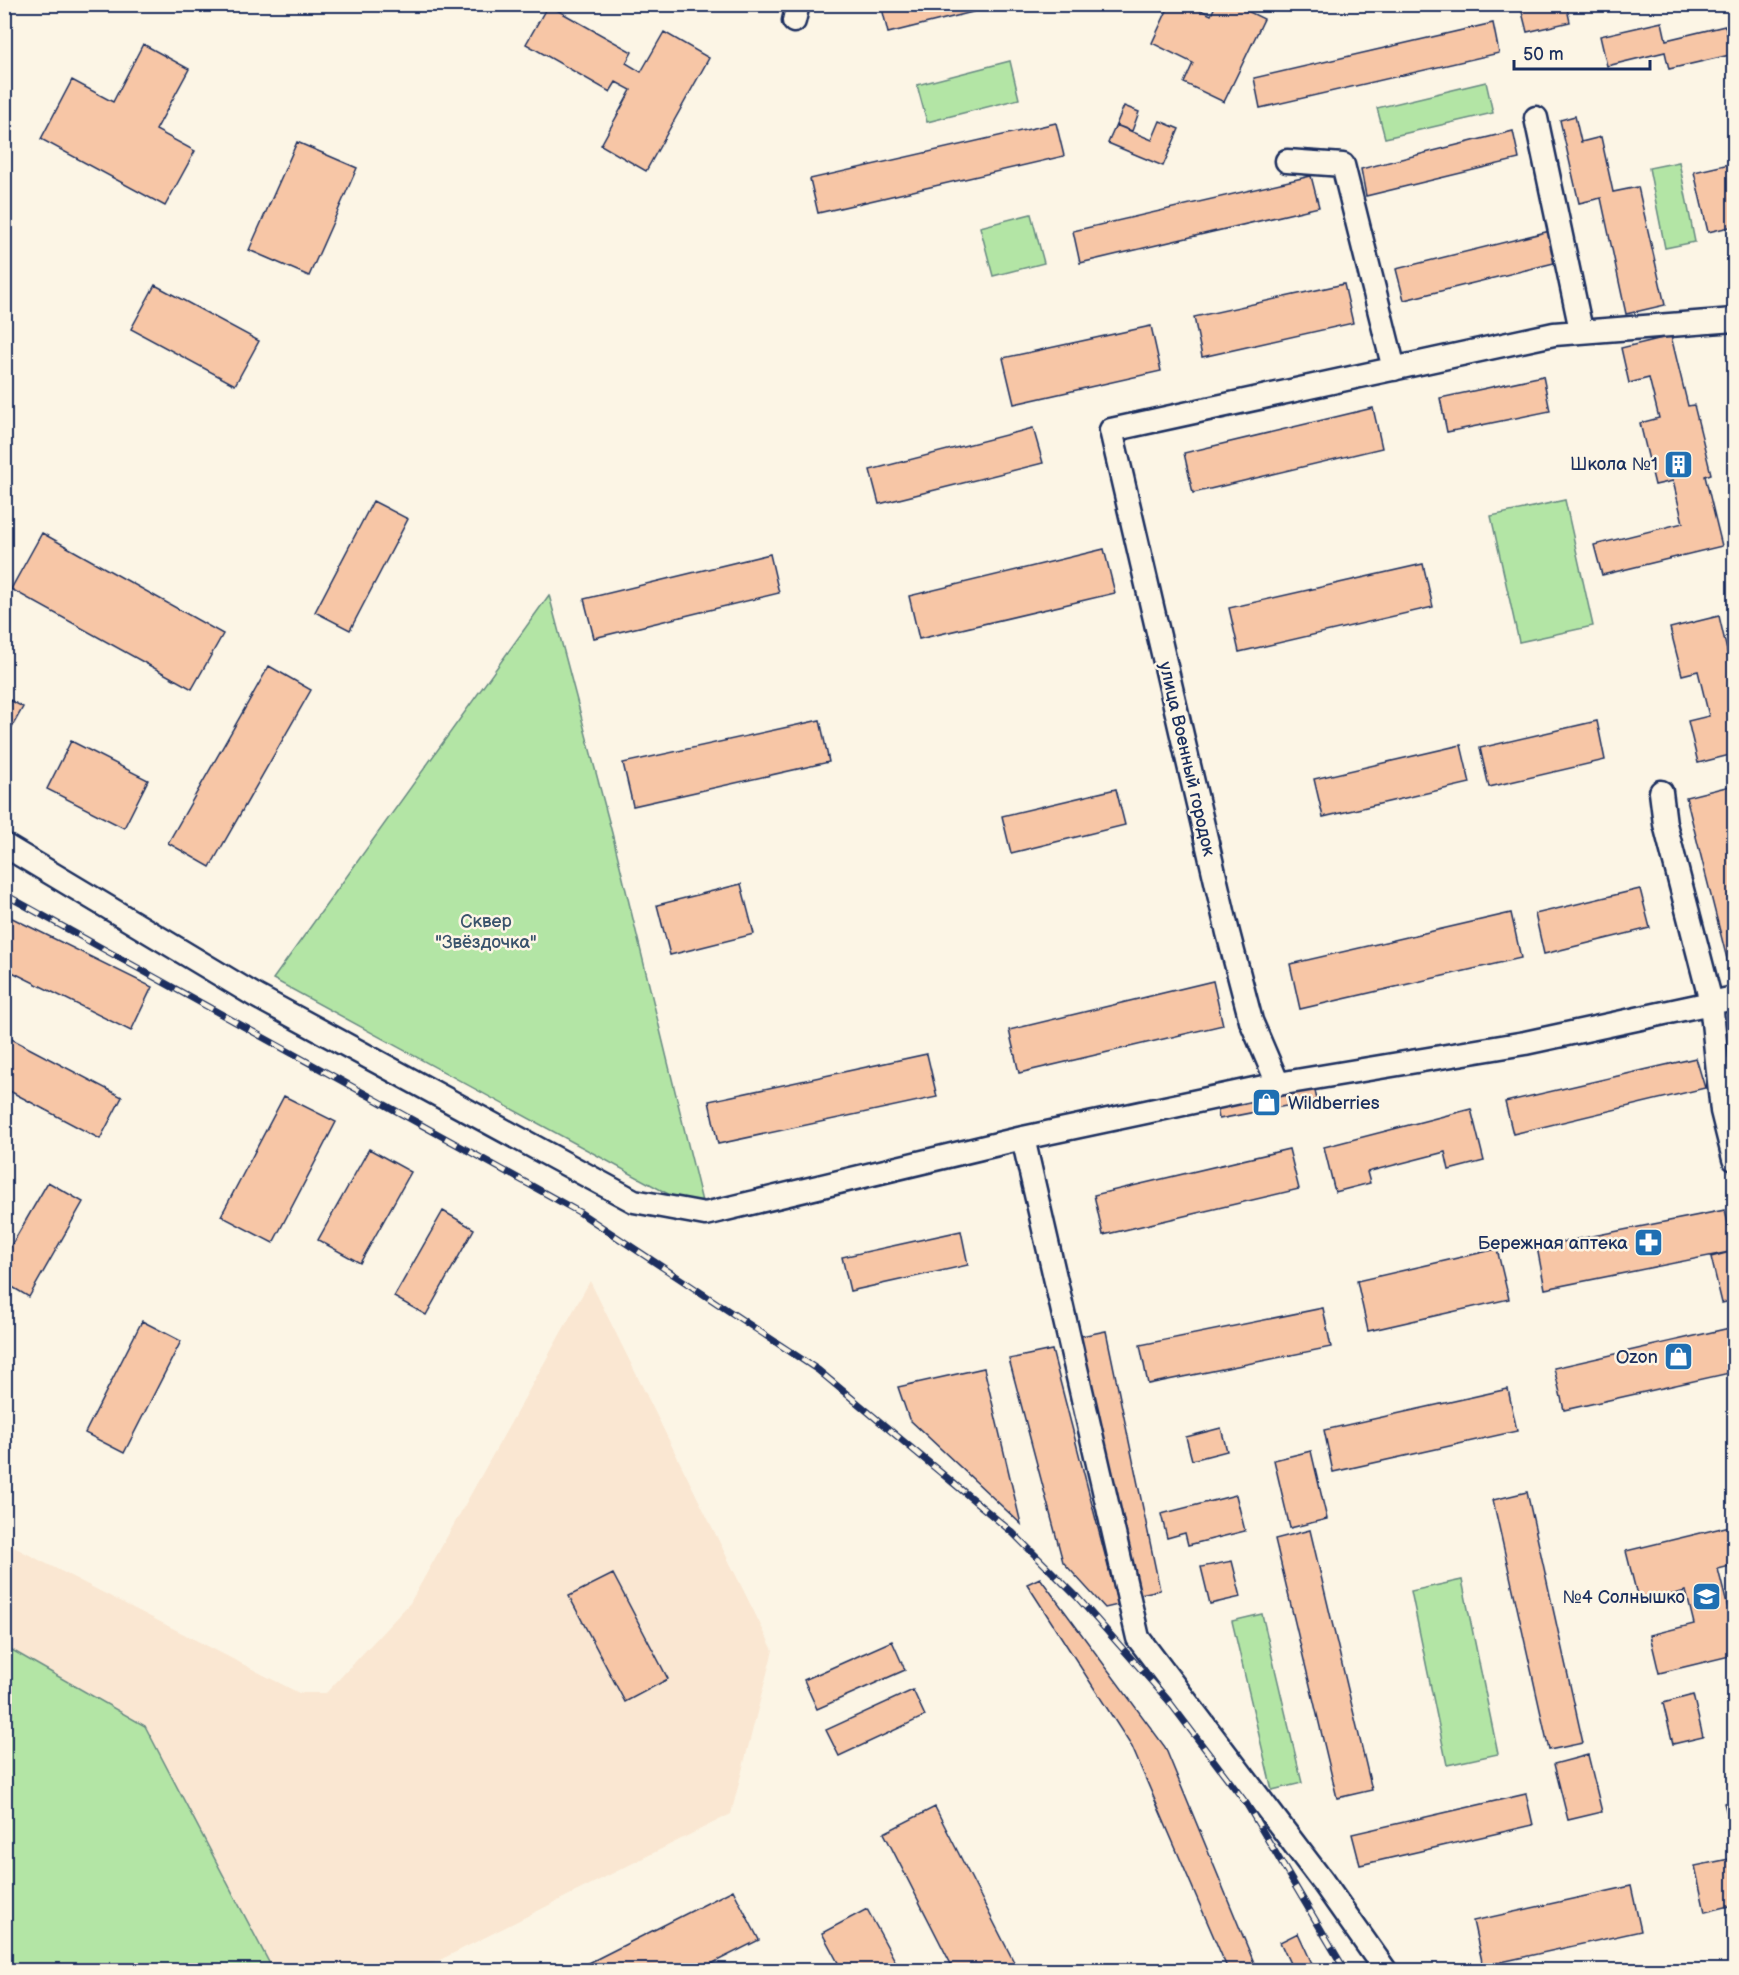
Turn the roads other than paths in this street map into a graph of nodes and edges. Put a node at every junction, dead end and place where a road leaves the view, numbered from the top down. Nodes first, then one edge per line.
1 (1536, 118) dead end
2 (1287, 160) dead end
3 (1734, 320) edge
4 (1581, 330) junction
5 (1394, 369) junction
6 (1661, 792) dead end
7 (4, 845) edge
8 (1734, 998) edge
9 (1711, 1002) junction
10 (1278, 1084) junction
11 (1023, 1138) junction
12 (1734, 1159) edge
13 (1385, 1971) edge

1 - 4 street
2 - 5 street
3 - 4 street
4 - 5 street
5 - 10 street, улица Военный городок
6 - 9 street
7 - 11 street
8 - 9 street
9 - 10 street
9 - 12 street
10 - 11 street
11 - 13 street

